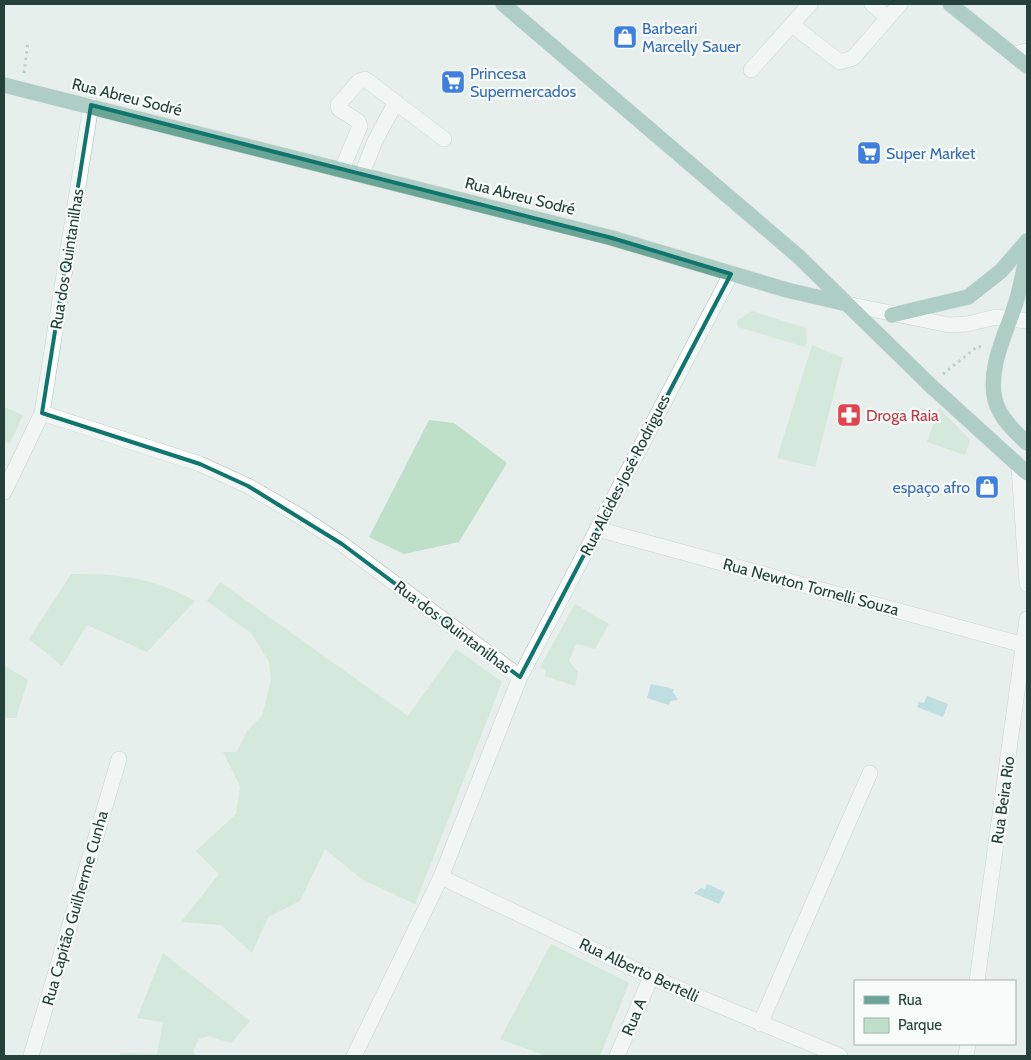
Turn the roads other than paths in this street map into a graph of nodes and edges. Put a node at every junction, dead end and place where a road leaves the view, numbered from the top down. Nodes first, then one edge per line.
1 (503, 4) edge
2 (810, 4) edge
3 (872, 4) edge
4 (900, 4) edge
5 (950, 4) edge
6 (888, 18) junction
7 (792, 24) junction
8 (1020, 52) edge
9 (1027, 66) edge
10 (751, 70) dead end
11 (4, 84) edge
12 (396, 102) junction
13 (91, 105) junction
14 (444, 140) dead end
15 (342, 169) junction
16 (362, 174) junction
17 (1027, 241) edge
18 (1027, 254) edge
19 (731, 274) junction
20 (847, 304) junction
21 (892, 315) junction
22 (1011, 318) junction
23 (1027, 321) edge
24 (42, 413) junction
25 (1027, 443) edge
26 (1023, 470) edge
27 (4, 492) edge
28 (597, 529) junction
29 (1027, 584) edge
30 (1027, 619) edge
31 (1024, 645) junction
32 (520, 677) junction
33 (119, 759) dead end
34 (870, 773) dead end
35 (441, 876) junction
36 (651, 977) junction
37 (977, 980) edge
38 (760, 1024) junction
39 (31, 1056) edge
40 (354, 1056) edge
41 (617, 1056) edge
42 (840, 1056) edge

1 - 20 main road
2 - 7 street
3 - 6 street
4 - 6 street
5 - 8 main road
6 - 7 street
7 - 10 street
8 - 9 main road
11 - 13 main road, Rua Abreu Sodré
12 - 14 street
12 - 15 street
12 - 16 street
13 - 15 main road, Rua Abreu Sodré
13 - 24 street, Rua dos Quintanilhas
15 - 16 main road, Rua Abreu Sodré
16 - 19 main road, Rua Abreu Sodré
17 - 21 main road
18 - 22 main road
19 - 20 main road, Rua Abreu Sodré
19 - 28 street, Rua Alcides José Rodrigues
20 - 21 street, Rua Abreu Sodré
20 - 26 main road
21 - 22 street, Rua Abreu Sodré
22 - 23 street, Rua Abreu Sodré
22 - 25 main road
24 - 27 street, Rua dos Quintanilhas
24 - 32 street, Rua dos Quintanilhas
26 - 29 street
28 - 31 street, Rua Newton Tornelli Souza
28 - 32 street, Rua Alcides José Rodrigues
30 - 31 street, Rua Beira Rio
31 - 37 street, Rua Beira Rio
32 - 35 street, Rua dos Quintanilhas
33 - 39 street, Rua Capitão Guilherme Cunha
34 - 38 street
35 - 36 street, Rua Alberto Bertelli
35 - 40 street, Rua dos Quintanilhas
36 - 38 street, Rua Alberto Bertelli
36 - 41 street, Rua A
38 - 42 street, Rua Alberto Bertelli

